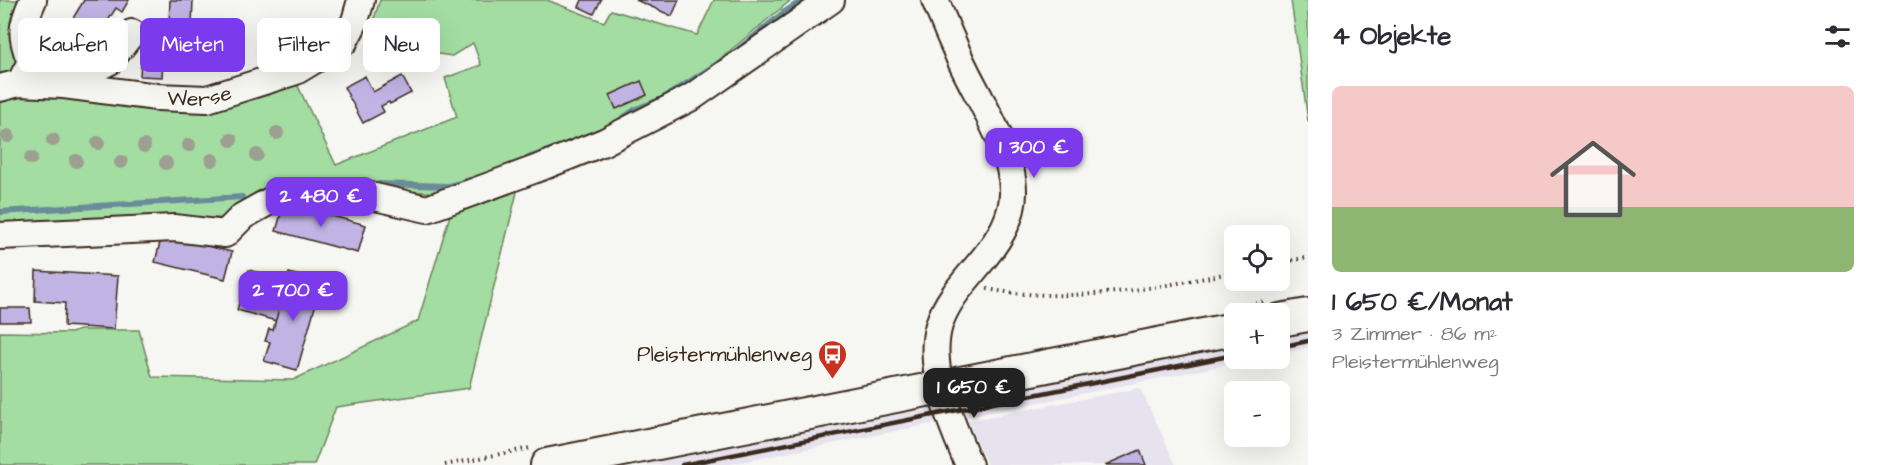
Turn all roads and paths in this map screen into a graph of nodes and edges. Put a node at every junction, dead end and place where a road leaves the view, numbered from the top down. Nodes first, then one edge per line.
1 (33, 0) edge
2 (362, 0) edge
3 (831, 0) edge
4 (935, 0) edge
5 (132, 33) dead end
6 (17, 78) edge
7 (0, 236) edge
8 (1308, 257) edge
9 (1290, 261) edge
10 (1224, 274) edge
11 (1013, 294) dead end
12 (1308, 315) edge
13 (1290, 318) edge
14 (1224, 331) edge
15 (941, 386) junction
16 (547, 465) edge
17 (969, 465) edge

1 - 6 street
2 - 6 street, Werse
3 - 7 street
4 - 15 street
5 - 6 street
8 - 9 path
10 - 11 path
12 - 13 main road
14 - 15 main road
15 - 16 main road
15 - 17 street

